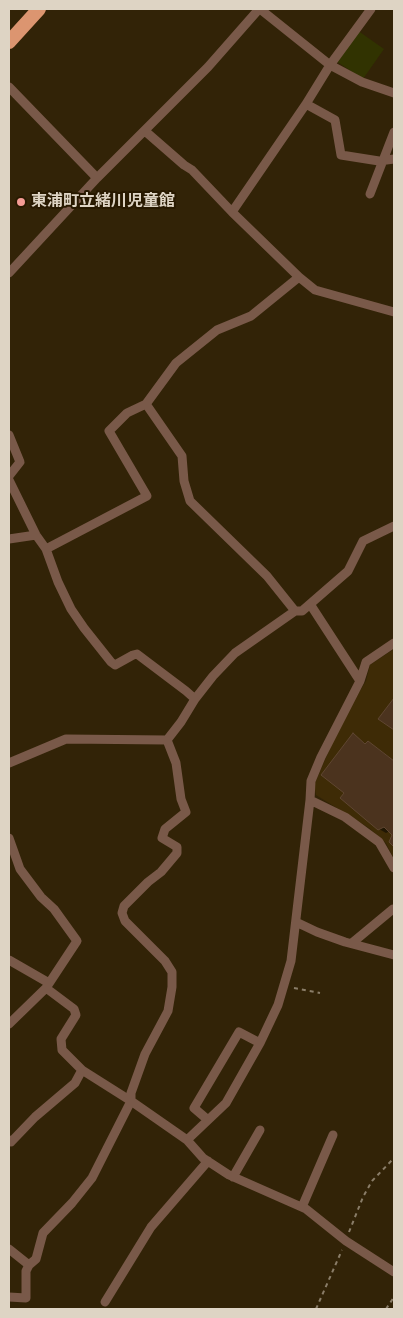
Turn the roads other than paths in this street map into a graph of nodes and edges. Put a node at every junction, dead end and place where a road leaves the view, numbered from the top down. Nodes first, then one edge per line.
1 (39, 9) edge
2 (260, 9) edge
3 (371, 9) edge
4 (9, 42) edge
5 (330, 65) junction
6 (9, 87) edge
7 (394, 93) edge
8 (306, 104) junction
9 (145, 131) junction
10 (394, 132) edge
11 (394, 159) edge
12 (383, 160) junction
13 (97, 178) junction
14 (370, 194) dead end
15 (232, 212) junction
16 (9, 273) edge
17 (299, 277) junction
18 (394, 312) edge
19 (146, 404) junction
20 (9, 435) edge
21 (9, 476) edge
22 (9, 480) edge
23 (394, 526) edge
24 (36, 535) junction
25 (9, 539) edge
26 (46, 549) junction
27 (310, 604) junction
28 (295, 611) junction
29 (394, 643) edge
30 (360, 681) junction
31 (195, 699) junction
32 (167, 740) junction
33 (9, 763) edge
34 (310, 800) junction
35 (9, 838) edge
36 (394, 868) edge
37 (393, 909) dead end
38 (296, 922) junction
39 (352, 943) junction
40 (394, 955) edge
41 (9, 960) edge
42 (47, 985) junction
43 (9, 1024) edge
44 (260, 1043) junction
45 (82, 1070) junction
46 (132, 1101) junction
47 (208, 1120) junction
48 (260, 1130) dead end
49 (333, 1136) dead end
50 (9, 1140) edge
51 (187, 1140) junction
52 (208, 1161) junction
53 (233, 1177) junction
54 (302, 1208) junction
55 (9, 1249) edge
56 (29, 1265) junction
57 (394, 1272) edge
58 (9, 1297) edge
59 (105, 1302) dead end

1 - 4 highway
2 - 5 street
2 - 9 street
3 - 5 street
5 - 7 street
5 - 8 street
6 - 13 street
8 - 12 street
8 - 15 street
9 - 13 street
9 - 15 street
10 - 12 street
11 - 12 street
12 - 14 street
13 - 16 street
15 - 17 street
17 - 18 street
17 - 19 street
19 - 26 street
19 - 28 street
20 - 21 street
22 - 24 street
23 - 27 street
24 - 25 street
24 - 26 street
26 - 31 street
27 - 28 street
27 - 30 street
28 - 31 street
29 - 30 street
30 - 34 street
31 - 32 street
32 - 33 street
32 - 46 street
34 - 36 street
34 - 38 street
35 - 42 street
37 - 39 street
38 - 39 street
38 - 44 street
39 - 40 street
41 - 42 street
42 - 43 street
42 - 45 street
44 - 47 street
44 - 47 street
45 - 46 street
45 - 50 street
46 - 51 street
46 - 56 street
47 - 51 street
48 - 53 street
49 - 54 street
51 - 52 street
52 - 53 street
52 - 59 street
53 - 54 street
54 - 57 street
55 - 56 street
56 - 58 street

